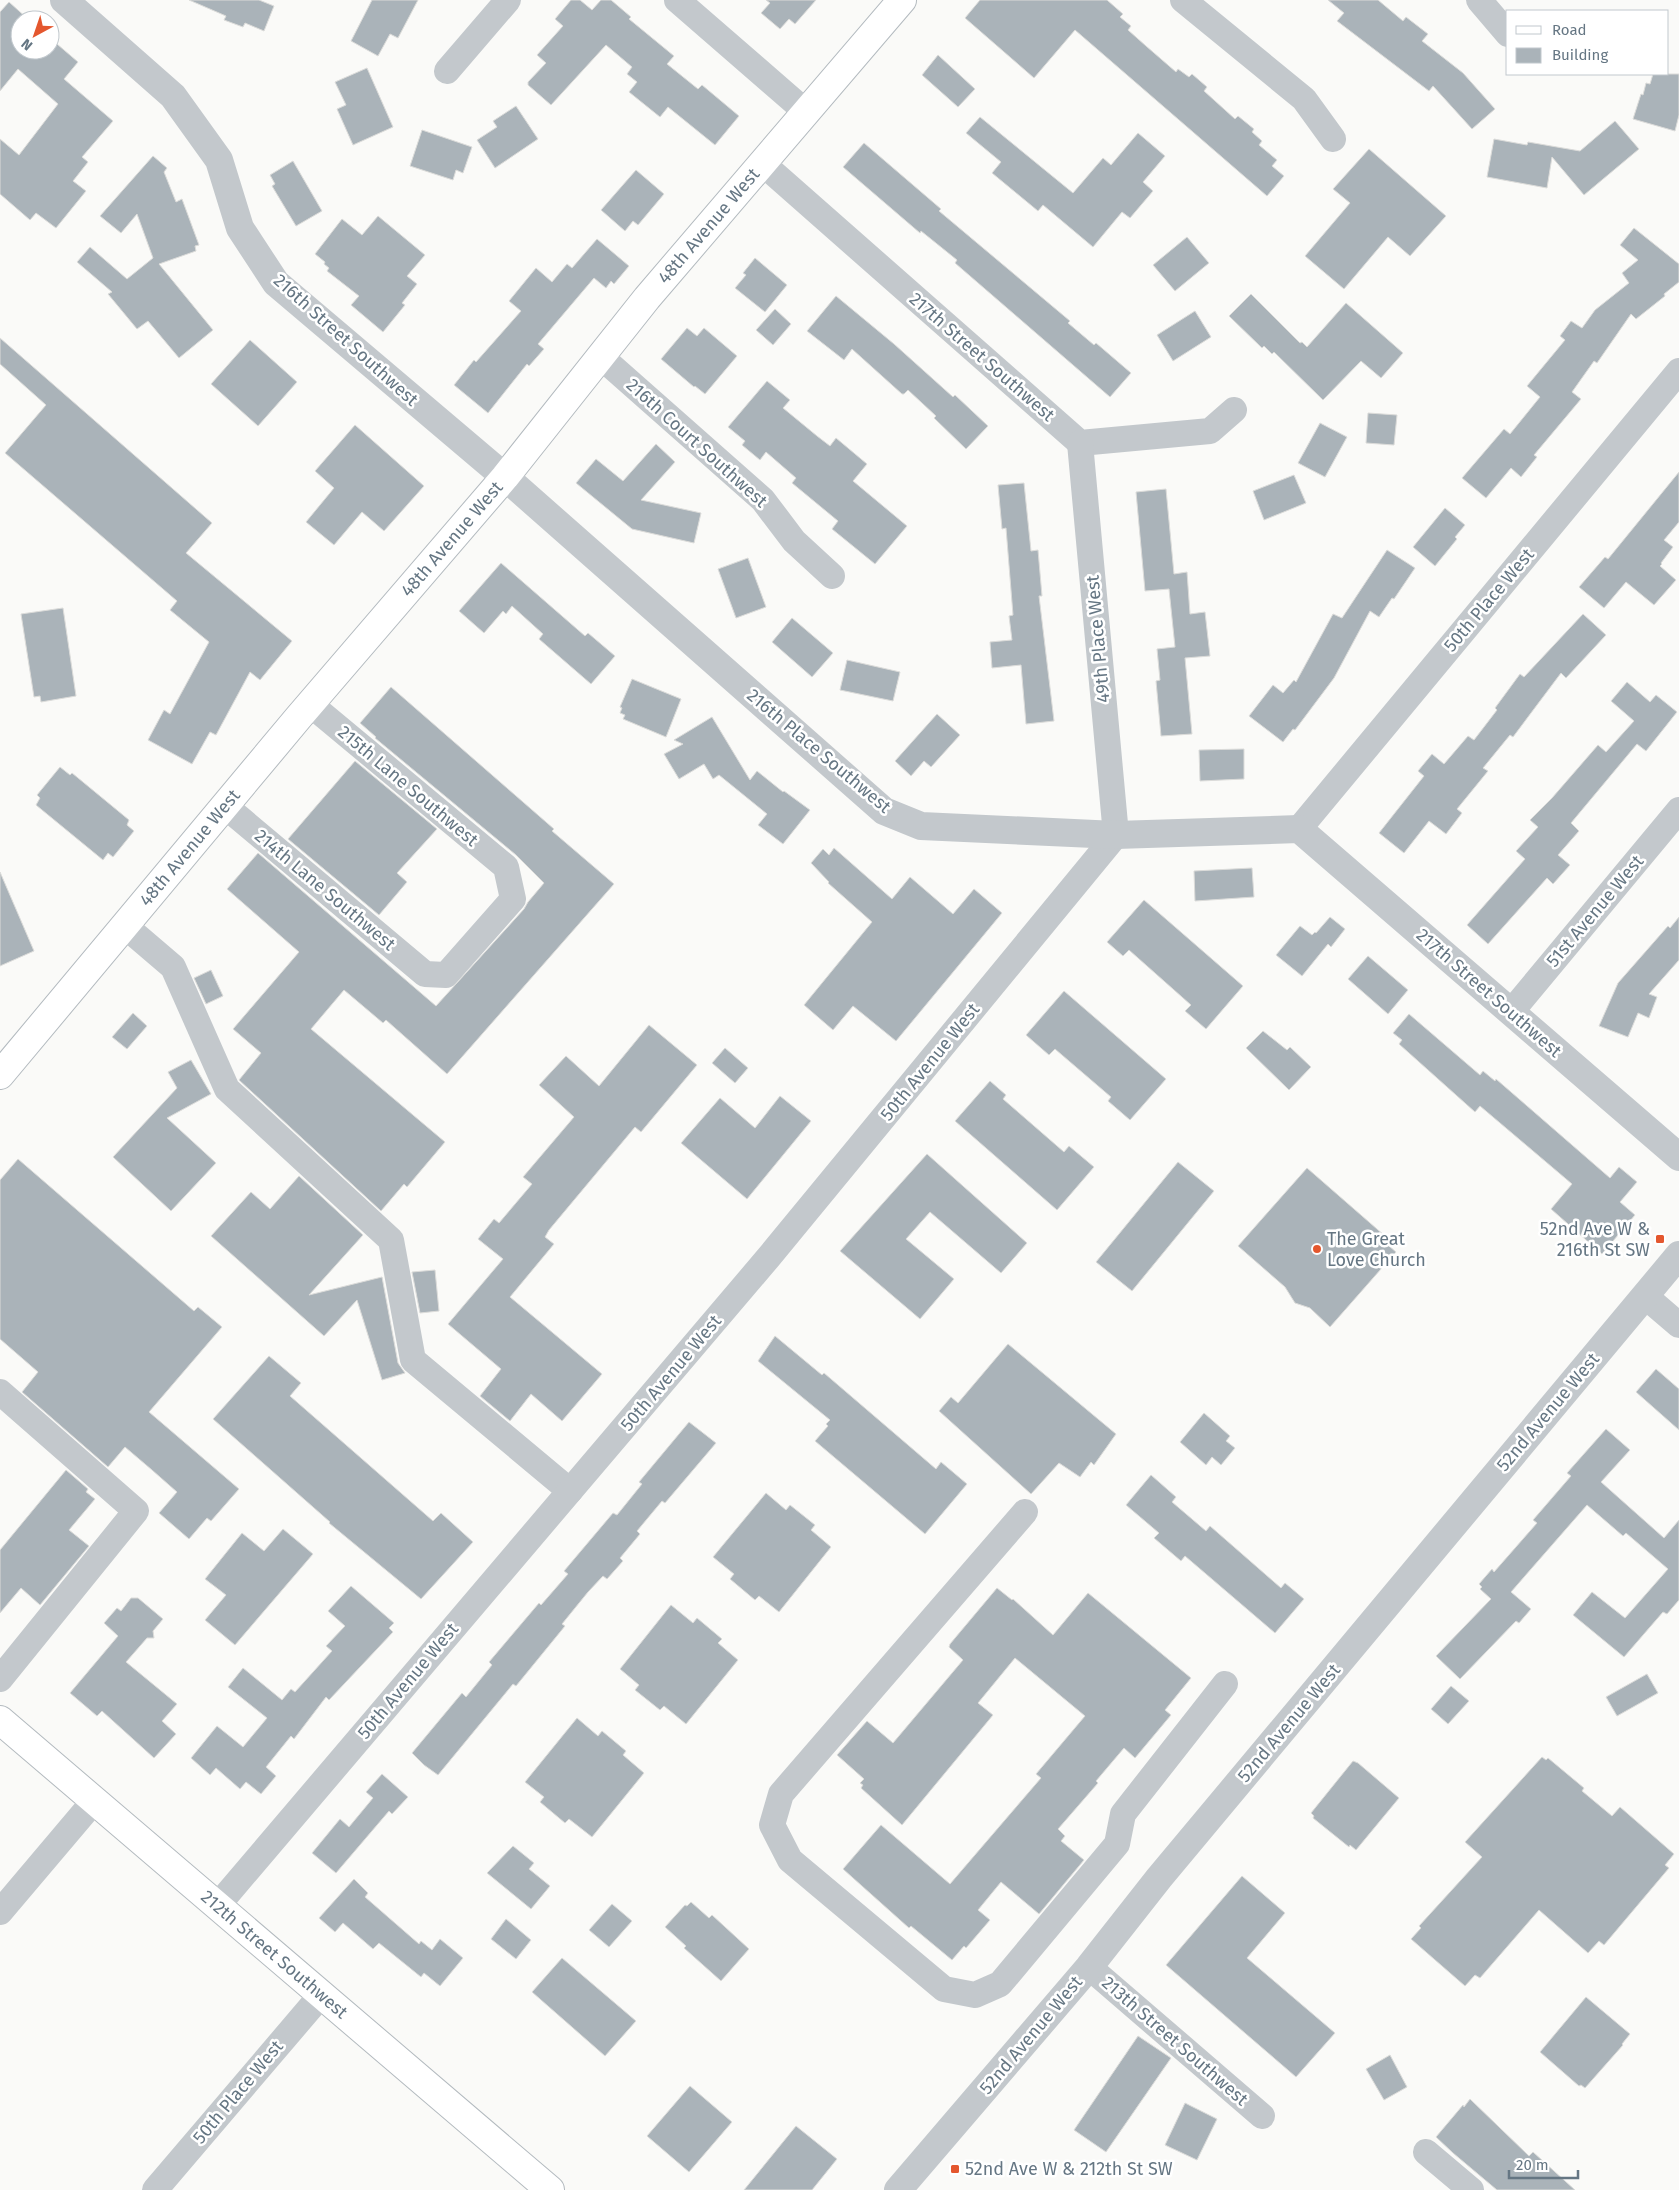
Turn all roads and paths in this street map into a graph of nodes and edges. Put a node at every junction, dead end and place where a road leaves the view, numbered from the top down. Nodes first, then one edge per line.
1 (64, 0) edge
2 (508, 0) edge
3 (678, 0) edge
4 (902, 0) edge
5 (1183, 0) edge
6 (1479, 0) edge
7 (1506, 32) edge
8 (448, 71) dead end
9 (806, 112) junction
10 (1333, 139) dead end
11 (762, 163) junction
12 (600, 356) junction
13 (1679, 371) edge
14 (1234, 410) dead end
15 (1080, 443) junction
16 (505, 477) junction
17 (832, 576) dead end
18 (310, 704) junction
19 (225, 806) junction
20 (1679, 810) edge
21 (1299, 829) junction
22 (1116, 835) junction
23 (125, 926) junction
24 (425, 974) joint
25 (1511, 1012) junction
26 (0, 1075) edge
27 (1679, 1157) edge
28 (1679, 1255) edge
29 (1645, 1296) junction
30 (1679, 1325) edge
31 (0, 1392) edge
32 (570, 1491) junction
33 (1025, 1512) dead end
34 (0, 1679) edge
35 (1226, 1684) dead end
36 (0, 1720) edge
37 (94, 1801) junction
38 (218, 1905) junction
39 (0, 1912) edge
40 (1088, 1966) junction
41 (322, 1994) junction
42 (1262, 2116) dead end
43 (1426, 2152) dead end
44 (155, 2190) edge
45 (550, 2190) edge
46 (898, 2190) edge
47 (1471, 2190) edge

1 - 16 street, 216th Street Southwest
2 - 8 street
3 - 9 street
4 - 9 main road, 48th Avenue West
5 - 10 street
6 - 7 street
9 - 11 main road, 48th Avenue West
11 - 12 main road, 48th Avenue West
11 - 15 street, 217th Street Southwest
12 - 16 main road, 48th Avenue West
12 - 17 street, 216th Court Southwest
13 - 21 street, 50th Place West
14 - 15 street
15 - 22 street, 49th Place West
16 - 18 main road, 48th Avenue West
16 - 22 street, 216th Place Southwest
18 - 19 main road, 48th Avenue West
18 - 24 street, 215th Lane Southwest
19 - 23 main road, 48th Avenue West
19 - 24 street, 214th Lane Southwest
20 - 25 street, 51st Avenue West
21 - 22 street, 216th Place Southwest
21 - 25 street, 217th Street Southwest
22 - 32 street, 50th Avenue West
23 - 26 main road, 48th Avenue West
23 - 32 street
25 - 27 street, 217th Street Southwest
28 - 29 street, 52nd Avenue West
29 - 30 street
29 - 40 street, 52nd Avenue West
31 - 34 street
32 - 38 street, 50th Avenue West
33 - 35 street
36 - 37 main road, 212th Street Southwest
37 - 38 main road, 212th Street Southwest
37 - 39 street
38 - 41 main road, 212th Street Southwest
40 - 42 street, 213th Street Southwest
40 - 46 street, 52nd Avenue West
41 - 44 street, 50th Place West
41 - 45 main road, 212th Street Southwest
43 - 47 street

